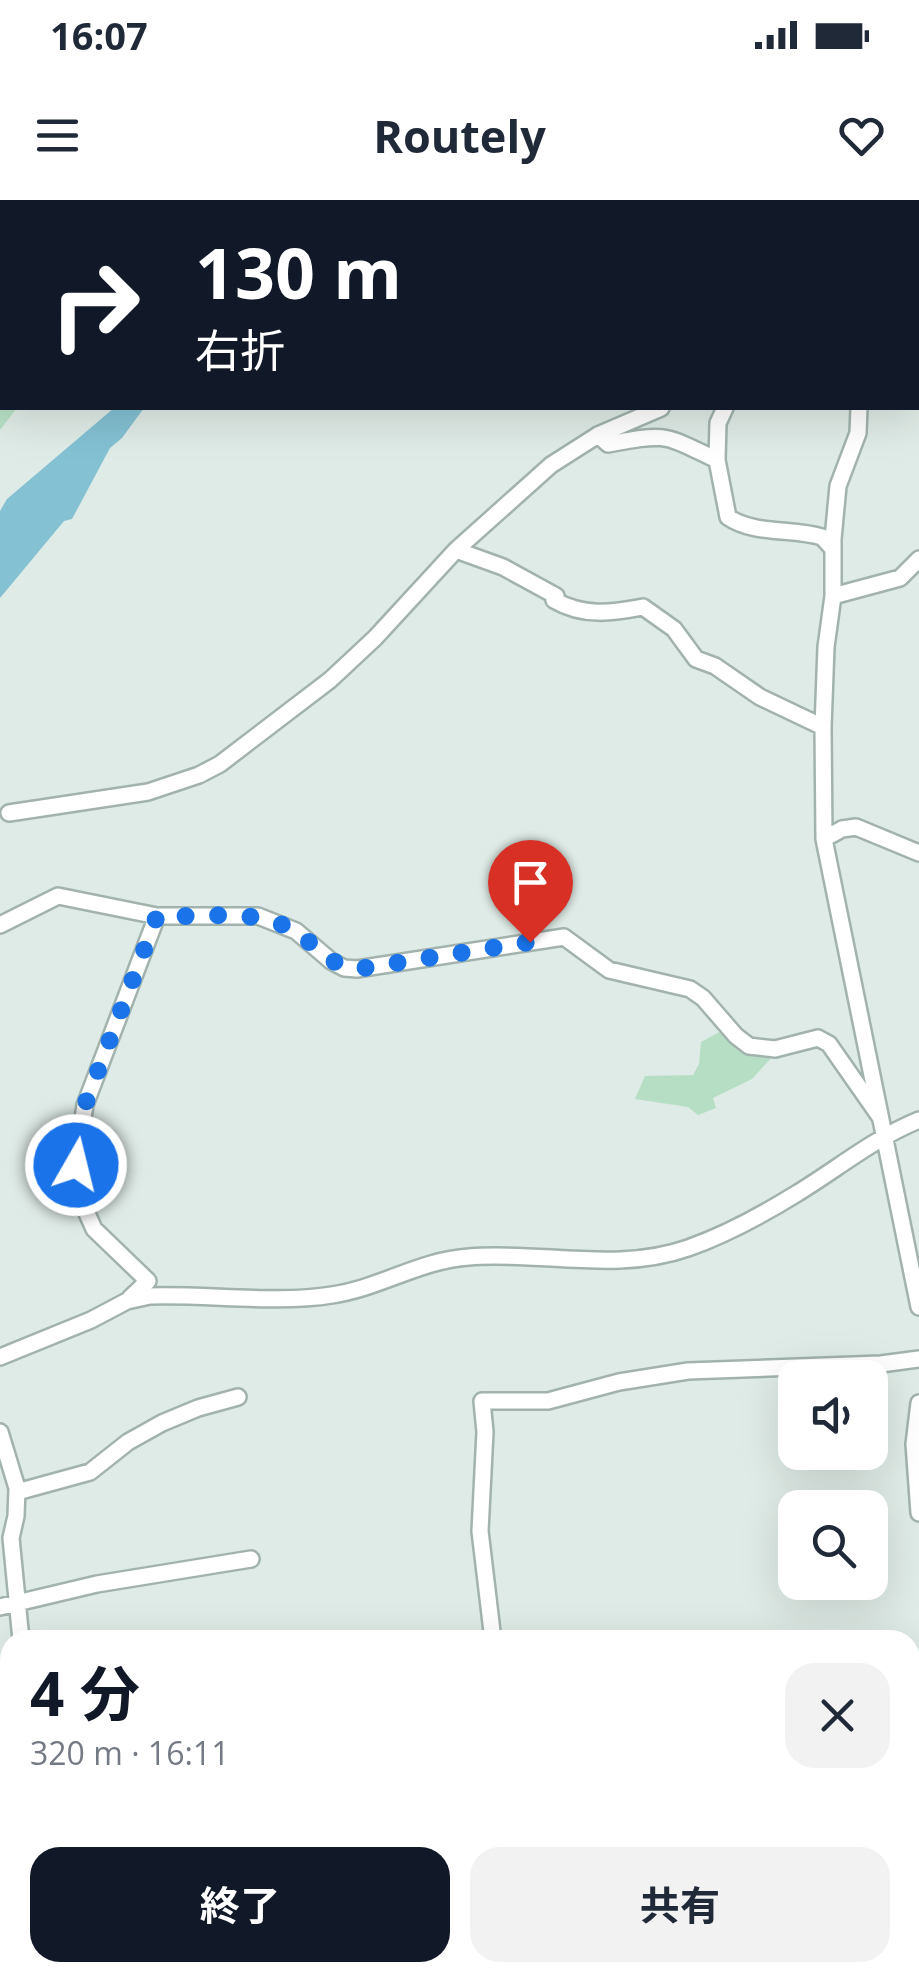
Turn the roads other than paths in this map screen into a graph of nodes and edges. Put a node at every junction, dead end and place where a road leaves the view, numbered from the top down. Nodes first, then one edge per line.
1 (657, 410) edge
2 (724, 410) edge
3 (859, 410) edge
4 (598, 435) junction
5 (717, 460) junction
6 (833, 549) junction
7 (456, 550) junction
8 (919, 559) edge
9 (834, 596) junction
10 (823, 727) junction
11 (9, 814) dead end
12 (824, 839) junction
13 (919, 853) edge
14 (157, 916) junction
15 (0, 926) edge
16 (880, 1117) junction
17 (919, 1120) edge
18 (883, 1135) junction
19 (127, 1301) junction
20 (919, 1307) edge
21 (0, 1358) edge
22 (919, 1359) edge
23 (238, 1397) dead end
24 (919, 1403) edge
25 (0, 1432) edge
26 (17, 1492) junction
27 (919, 1513) edge
28 (251, 1559) dead end
29 (17, 1602) junction
30 (0, 1608) edge
31 (20, 1630) edge
32 (492, 1630) edge

1 - 4 street
2 - 5 street
3 - 6 street
4 - 5 street
4 - 7 street
5 - 6 street
6 - 9 street
7 - 10 street
7 - 11 street
8 - 9 street
9 - 10 street
10 - 12 street
12 - 13 street
12 - 16 street
14 - 15 street
14 - 16 street
14 - 19 street
16 - 18 street
17 - 18 street
18 - 19 street
18 - 20 street
19 - 21 street
22 - 32 street
23 - 26 street
24 - 27 street
25 - 26 street
26 - 29 street
28 - 29 street
29 - 30 street
29 - 31 street

